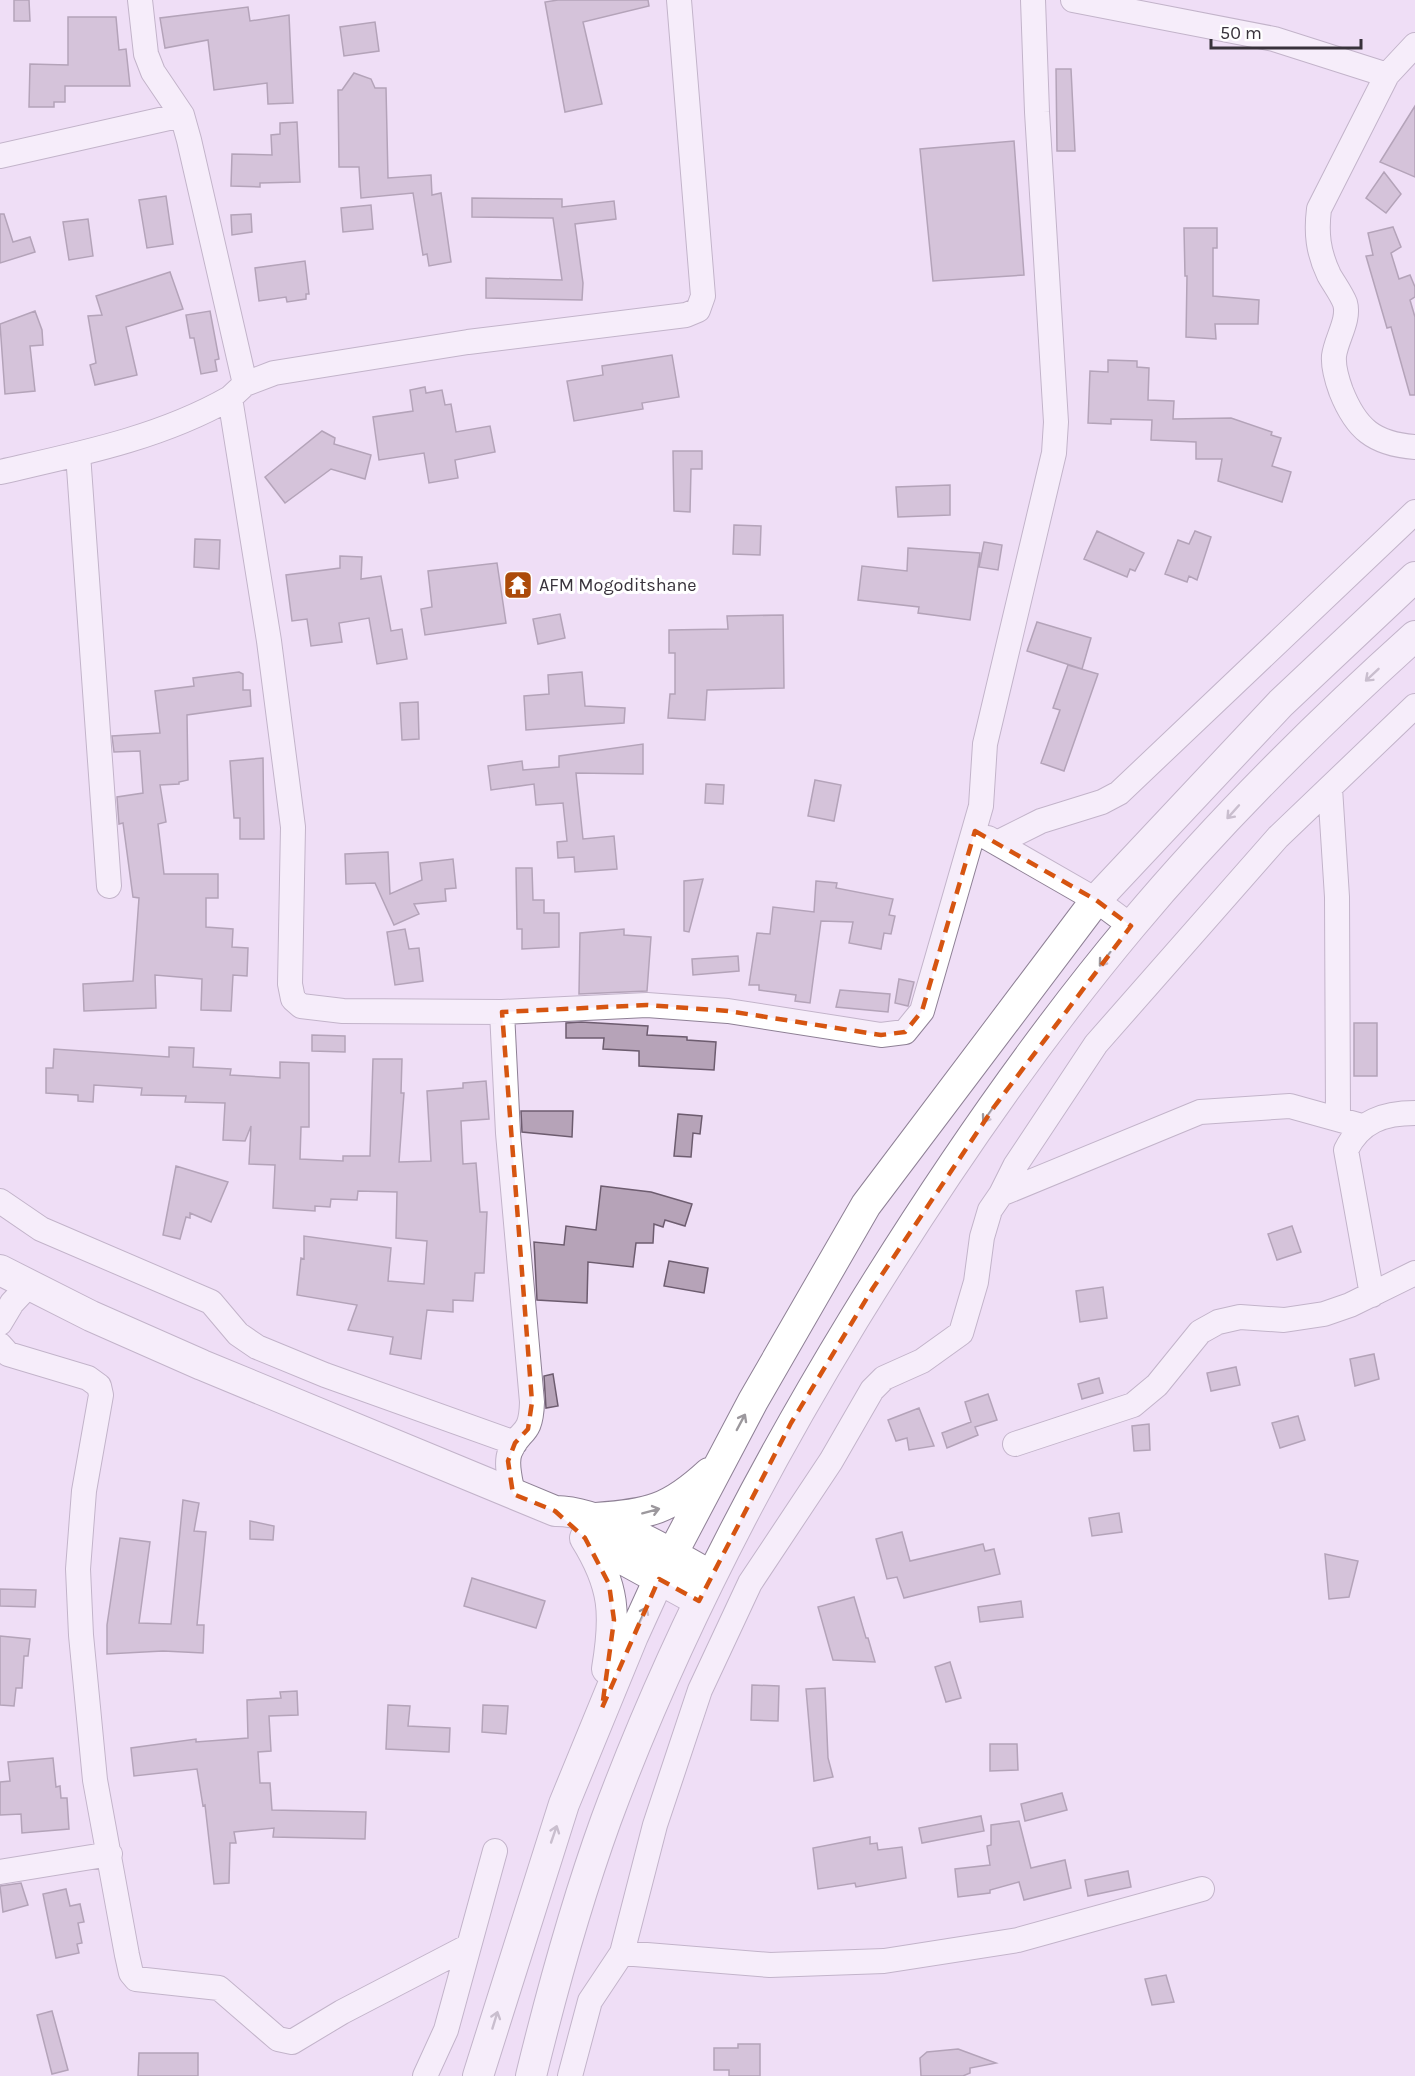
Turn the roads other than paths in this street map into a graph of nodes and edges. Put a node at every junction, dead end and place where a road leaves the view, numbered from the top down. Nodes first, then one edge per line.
1 (140, 0) edge
2 (679, 0) edge
3 (1033, 0) edge
4 (1074, 0) edge
5 (1415, 45) edge
6 (1387, 75) junction
7 (182, 115) junction
8 (0, 156) edge
9 (238, 391) junction
10 (1415, 447) edge
11 (78, 454) junction
12 (0, 472) edge
13 (1415, 512) edge
14 (1415, 577) edge
15 (1415, 636) edge
16 (1415, 706) edge
17 (1330, 788) junction
18 (975, 831) junction
19 (997, 843) junction
20 (109, 886) dead end
21 (1096, 900) junction
22 (1131, 926) junction
23 (502, 1012) junction
24 (1415, 1113) edge
25 (1338, 1118) junction
26 (1362, 1126) junction
27 (1001, 1194) junction
28 (0, 1201) edge
29 (0, 1270) edge
30 (1415, 1273) edge
31 (28, 1286) junction
32 (1372, 1295) junction
33 (0, 1323) edge
34 (0, 1345) edge
35 (515, 1443) junction
36 (1015, 1444) dead end
37 (718, 1465) junction
38 (513, 1494) junction
39 (589, 1528) junction
40 (666, 1566) junction
41 (705, 1588) junction
42 (602, 1708) junction
43 (495, 1851) dead end
44 (110, 1854) junction
45 (0, 1872) edge
46 (1202, 1889) dead end
47 (467, 1947) junction
48 (622, 1953) junction
49 (425, 2076) edge
50 (478, 2076) edge
51 (531, 2076) edge
52 (570, 2076) edge

1 - 7 street
2 - 9 street
3 - 18 street
4 - 6 street
5 - 6 street
6 - 10 street
7 - 8 street
7 - 9 street
9 - 11 street
9 - 23 street
11 - 12 street
11 - 20 street
13 - 19 street
14 - 21 main road
15 -> 22 main road
16 - 17 street
17 - 25 street
17 - 27 street
18 - 19 street
18 - 23 street
19 - 21 street
21 - 22 street
37 -> 21 main road
22 -> 41 main road
23 - 35 street
24 - 26 street
25 - 26 street
25 - 27 street
26 - 32 street
27 - 48 street
28 - 35 street
29 - 31 main road
30 - 32 street
31 - 33 street
31 - 38 main road
32 - 36 street
34 - 44 street
35 - 38 street
39 -> 37 main road
37 - 40 main road
38 - 39 main road
39 - 40 main road
39 - 42 main road
40 - 41 main road
42 -> 40 main road
41 - 51 main road
50 -> 42 main road
43 - 47 street
44 - 45 street
44 - 47 street
46 - 48 street
47 - 49 street
48 - 52 street

